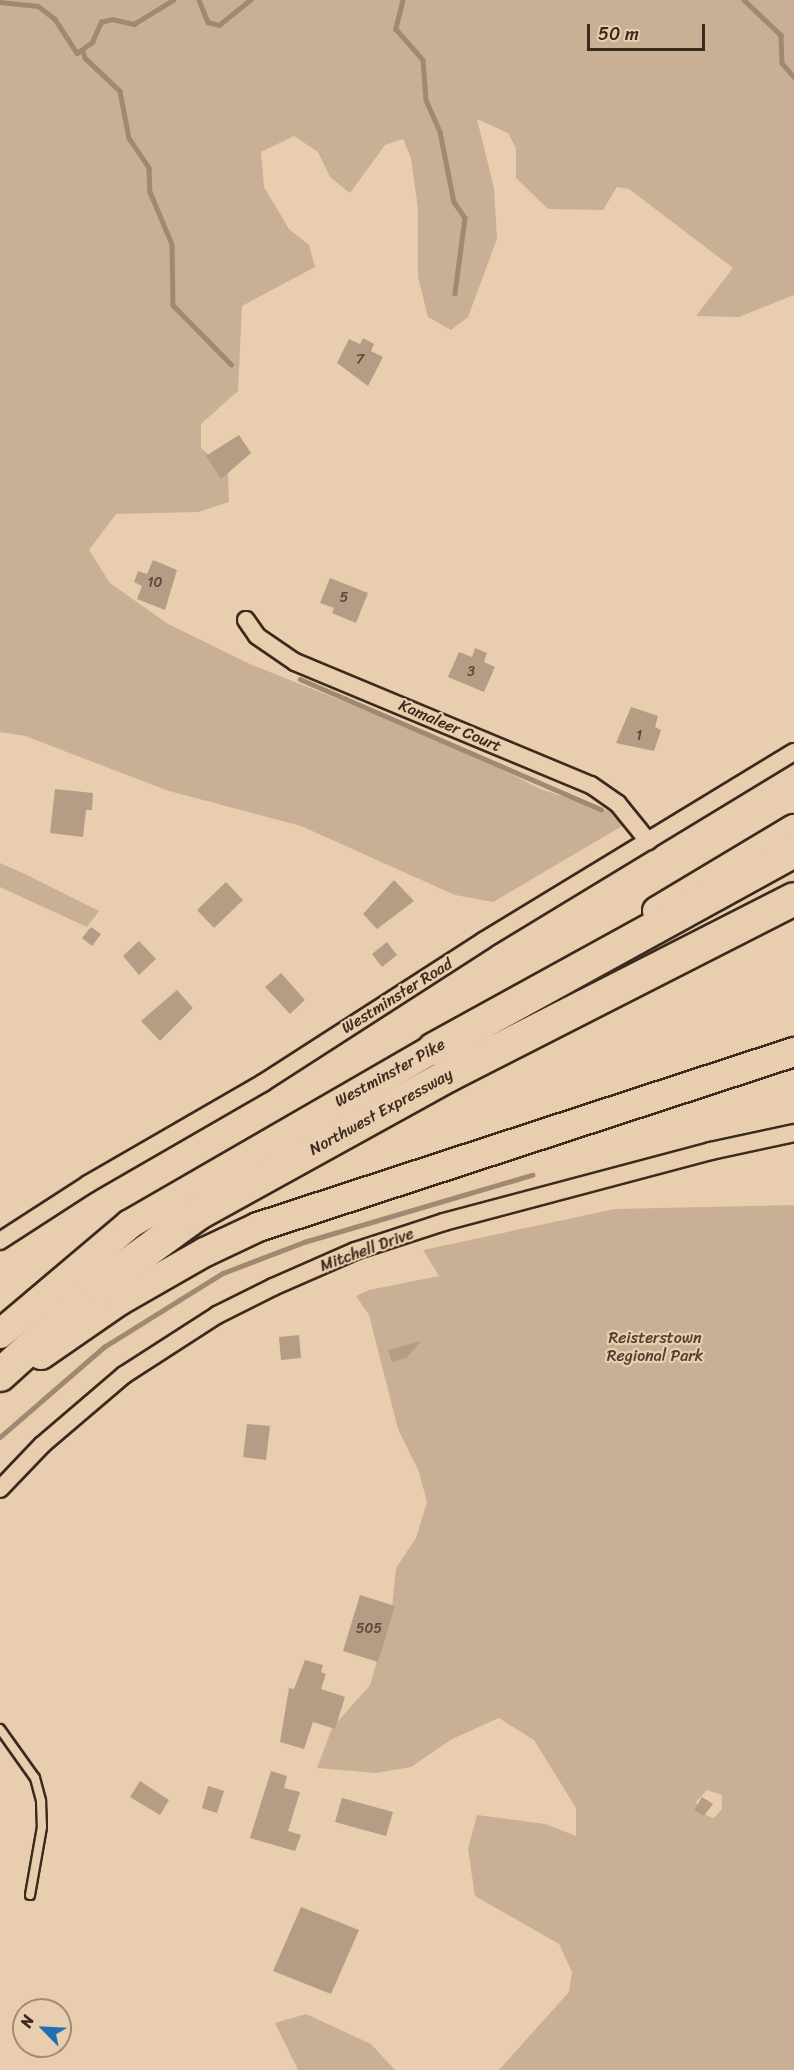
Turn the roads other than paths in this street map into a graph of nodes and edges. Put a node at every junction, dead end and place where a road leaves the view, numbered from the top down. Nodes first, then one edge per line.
1 (246, 620) dead end
2 (794, 752) edge
3 (794, 830) edge
4 (648, 841) junction
5 (794, 851) edge
6 (794, 899) edge
7 (434, 1049) junction
8 (794, 1052) edge
9 (794, 1133) edge
10 (0, 1241) edge
11 (0, 1334) edge
12 (0, 1375) edge
13 (0, 1389) edge
14 (0, 1489) edge
15 (0, 1729) edge
16 (30, 1895) dead end

1 - 4 street, Kamaleer Court
2 - 4 street, Westminster Road
3 - 7 highway, Westminster Pike
4 - 10 street, Westminster Road
5 - 7 highway, Northwest Expressway
6 - 12 highway, Northwest Expressway
7 - 11 highway, Westminster Pike
8 - 13 highway
9 - 14 street, Mitchell Drive
15 - 16 lane

